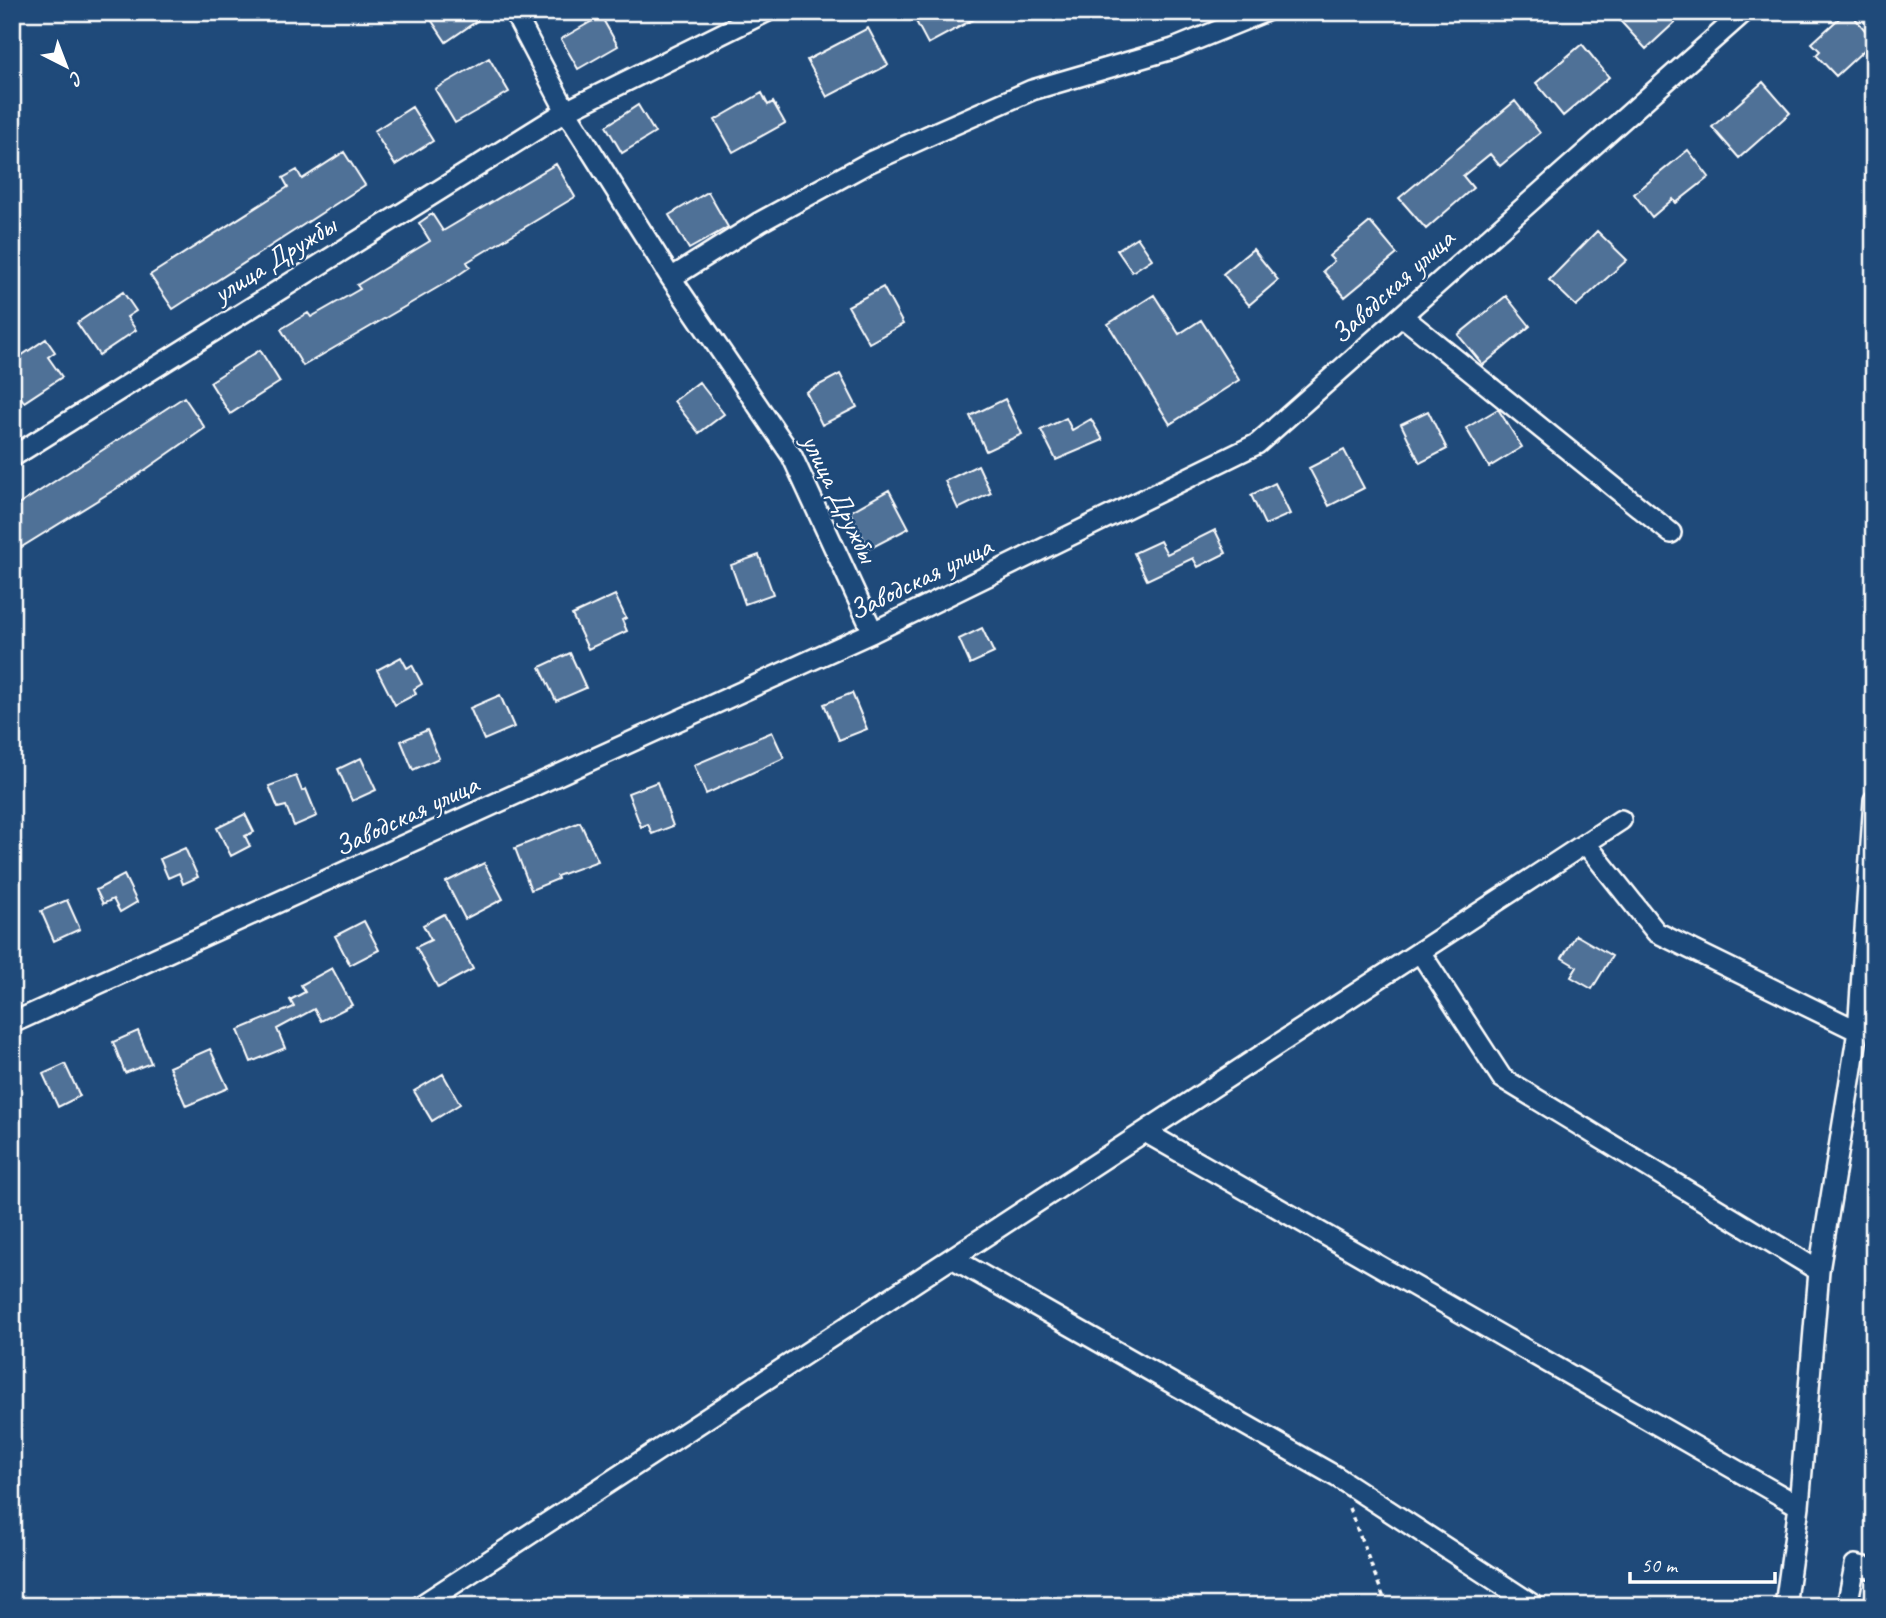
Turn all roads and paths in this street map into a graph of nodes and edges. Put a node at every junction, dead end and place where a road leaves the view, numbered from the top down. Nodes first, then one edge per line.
1 (514, 12) edge
2 (766, 12) edge
3 (1264, 12) edge
4 (1744, 12) edge
5 (566, 111) junction
6 (671, 278) junction
7 (1402, 316) junction
8 (12, 457) edge
9 (1671, 533) dead end
10 (873, 632) junction
11 (1874, 800) edge
12 (1621, 820) dead end
13 (1586, 844) junction
14 (1420, 952) junction
15 (12, 1023) edge
16 (1858, 1031) junction
17 (1145, 1132) junction
18 (952, 1258) junction
19 (1819, 1271) junction
20 (1337, 1477) junction
21 (1799, 1506) junction
22 (1874, 1569) edge
23 (419, 1606) edge
24 (1387, 1606) edge
25 (1535, 1606) edge
26 (1785, 1606) edge
27 (1847, 1606) edge

1 - 5 street, улица Дружбы
2 - 5 street, улица Дружбы
3 - 6 street
4 - 7 street, Заводская улица
5 - 6 street, улица Дружбы
5 - 8 street, улица Дружбы
6 - 10 street, улица Дружбы
7 - 9 street
7 - 10 street, Заводская улица
10 - 15 street, Заводская улица
11 - 16 street
12 - 13 street
13 - 14 street
13 - 16 street
14 - 17 street
14 - 19 street
16 - 19 street
17 - 18 street
17 - 21 street
18 - 20 street
18 - 23 street
19 - 21 street
20 - 24 path
20 - 25 street
21 - 26 street
22 - 27 street

